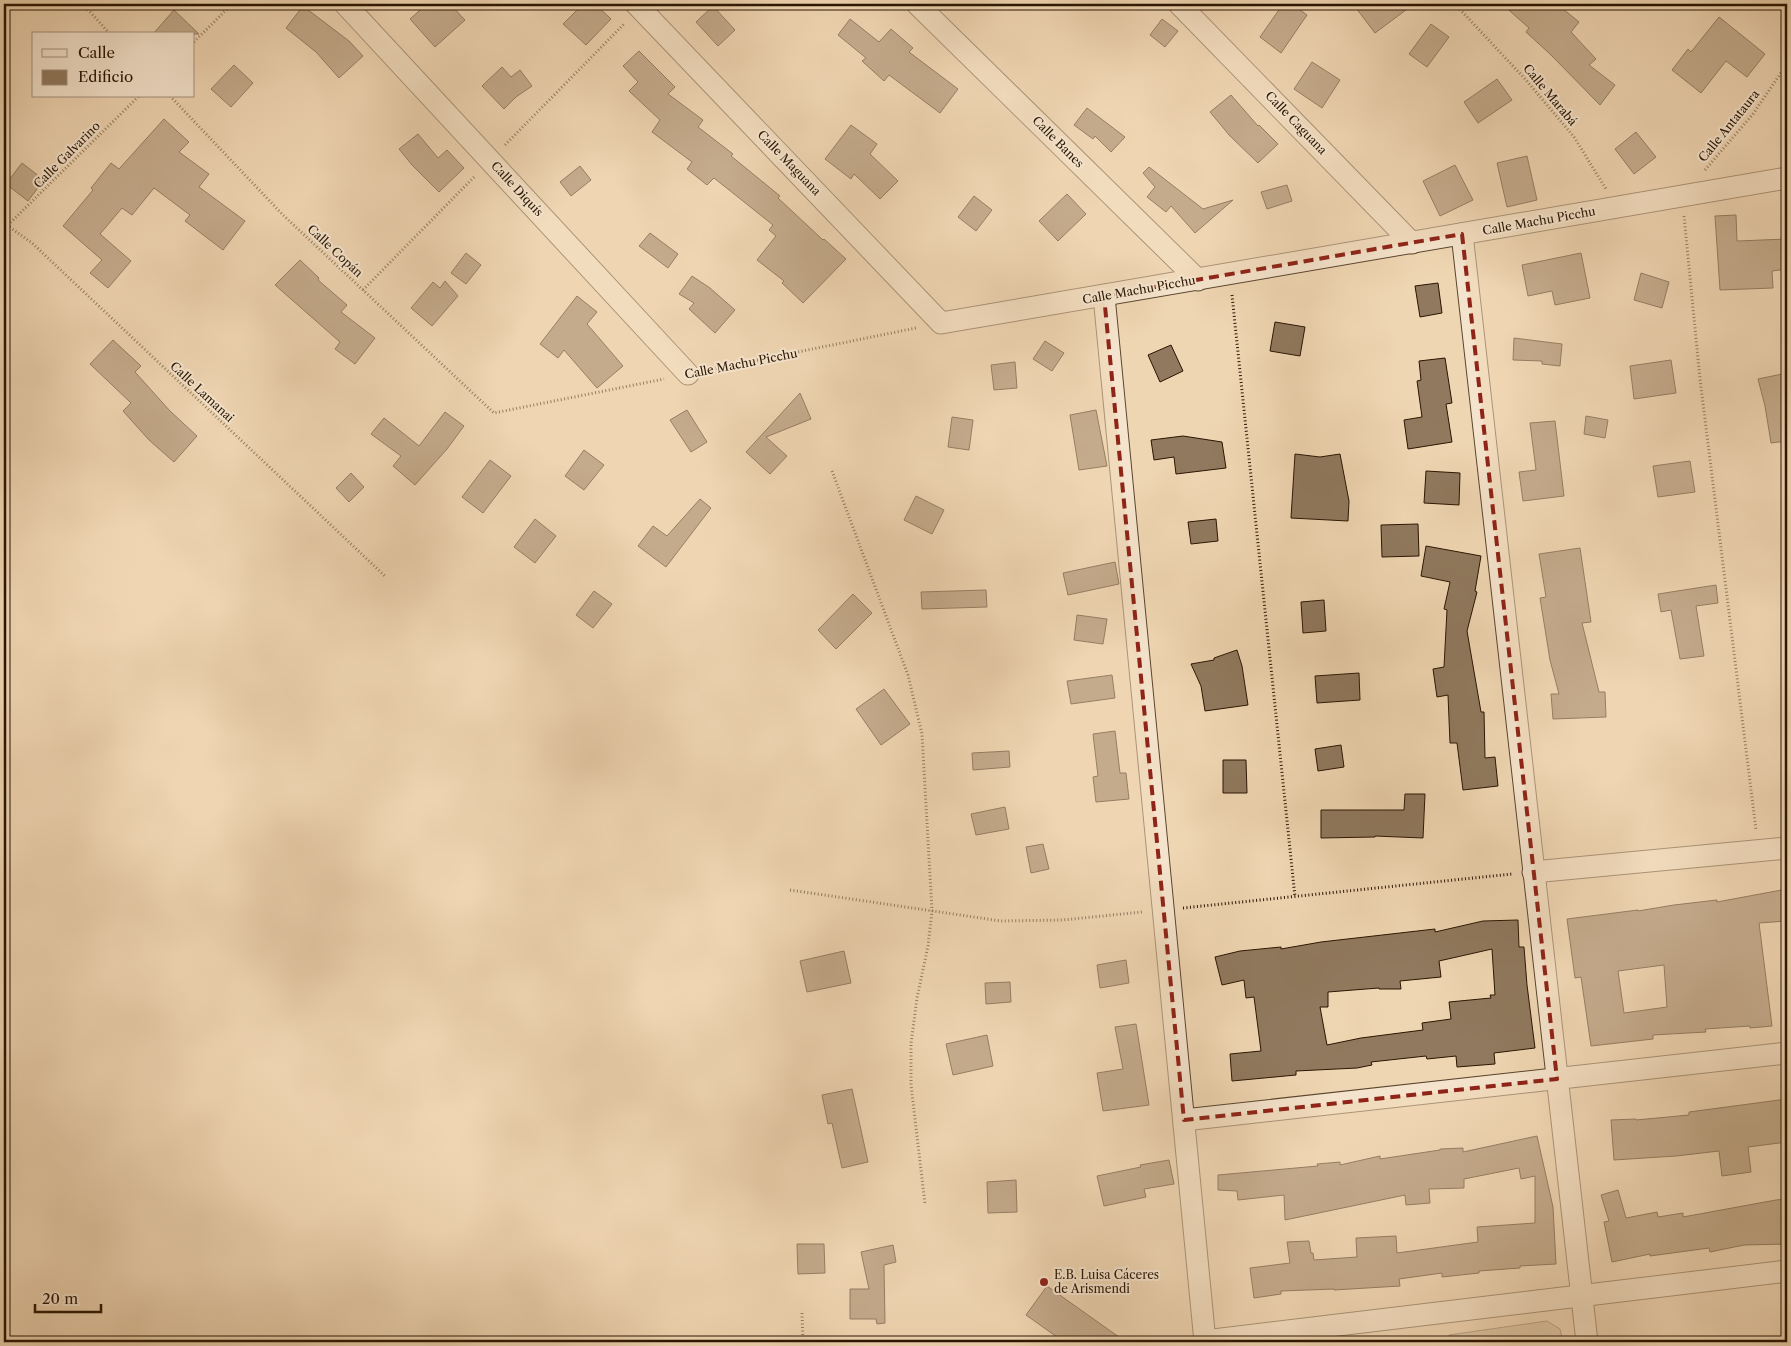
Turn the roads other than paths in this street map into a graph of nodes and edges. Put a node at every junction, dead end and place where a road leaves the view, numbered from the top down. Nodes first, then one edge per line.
1 (345, 4) edge
2 (636, 4) edge
3 (917, 4) edge
4 (1179, 4) edge
5 (1787, 178) edge
6 (1462, 234) junction
7 (1412, 243) junction
8 (1198, 280) junction
9 (1104, 296) junction
10 (941, 323) joint
11 (688, 374) road end
12 (1787, 848) edge
13 (1534, 872) junction
14 (1787, 1053) edge
15 (1557, 1079) junction
16 (1184, 1120) junction
17 (1787, 1271) edge
18 (1581, 1296) junction
19 (1205, 1342) edge
20 (1586, 1342) edge

1 - 11 street, Calle Diquís
2 - 10 street, Calle Maguana
3 - 8 street, Calle Banes
4 - 7 street, Calle Caguana
5 - 6 street, Calle Machu Picchu
6 - 7 street, Calle Machu Picchu
6 - 13 street
7 - 8 street, Calle Machu Picchu
8 - 9 street, Calle Machu Picchu
9 - 10 street, Calle Machu Picchu
9 - 16 street
12 - 13 street
13 - 15 street
14 - 15 street
15 - 16 street
15 - 18 street
16 - 19 street
17 - 18 street
18 - 19 street
18 - 20 street

